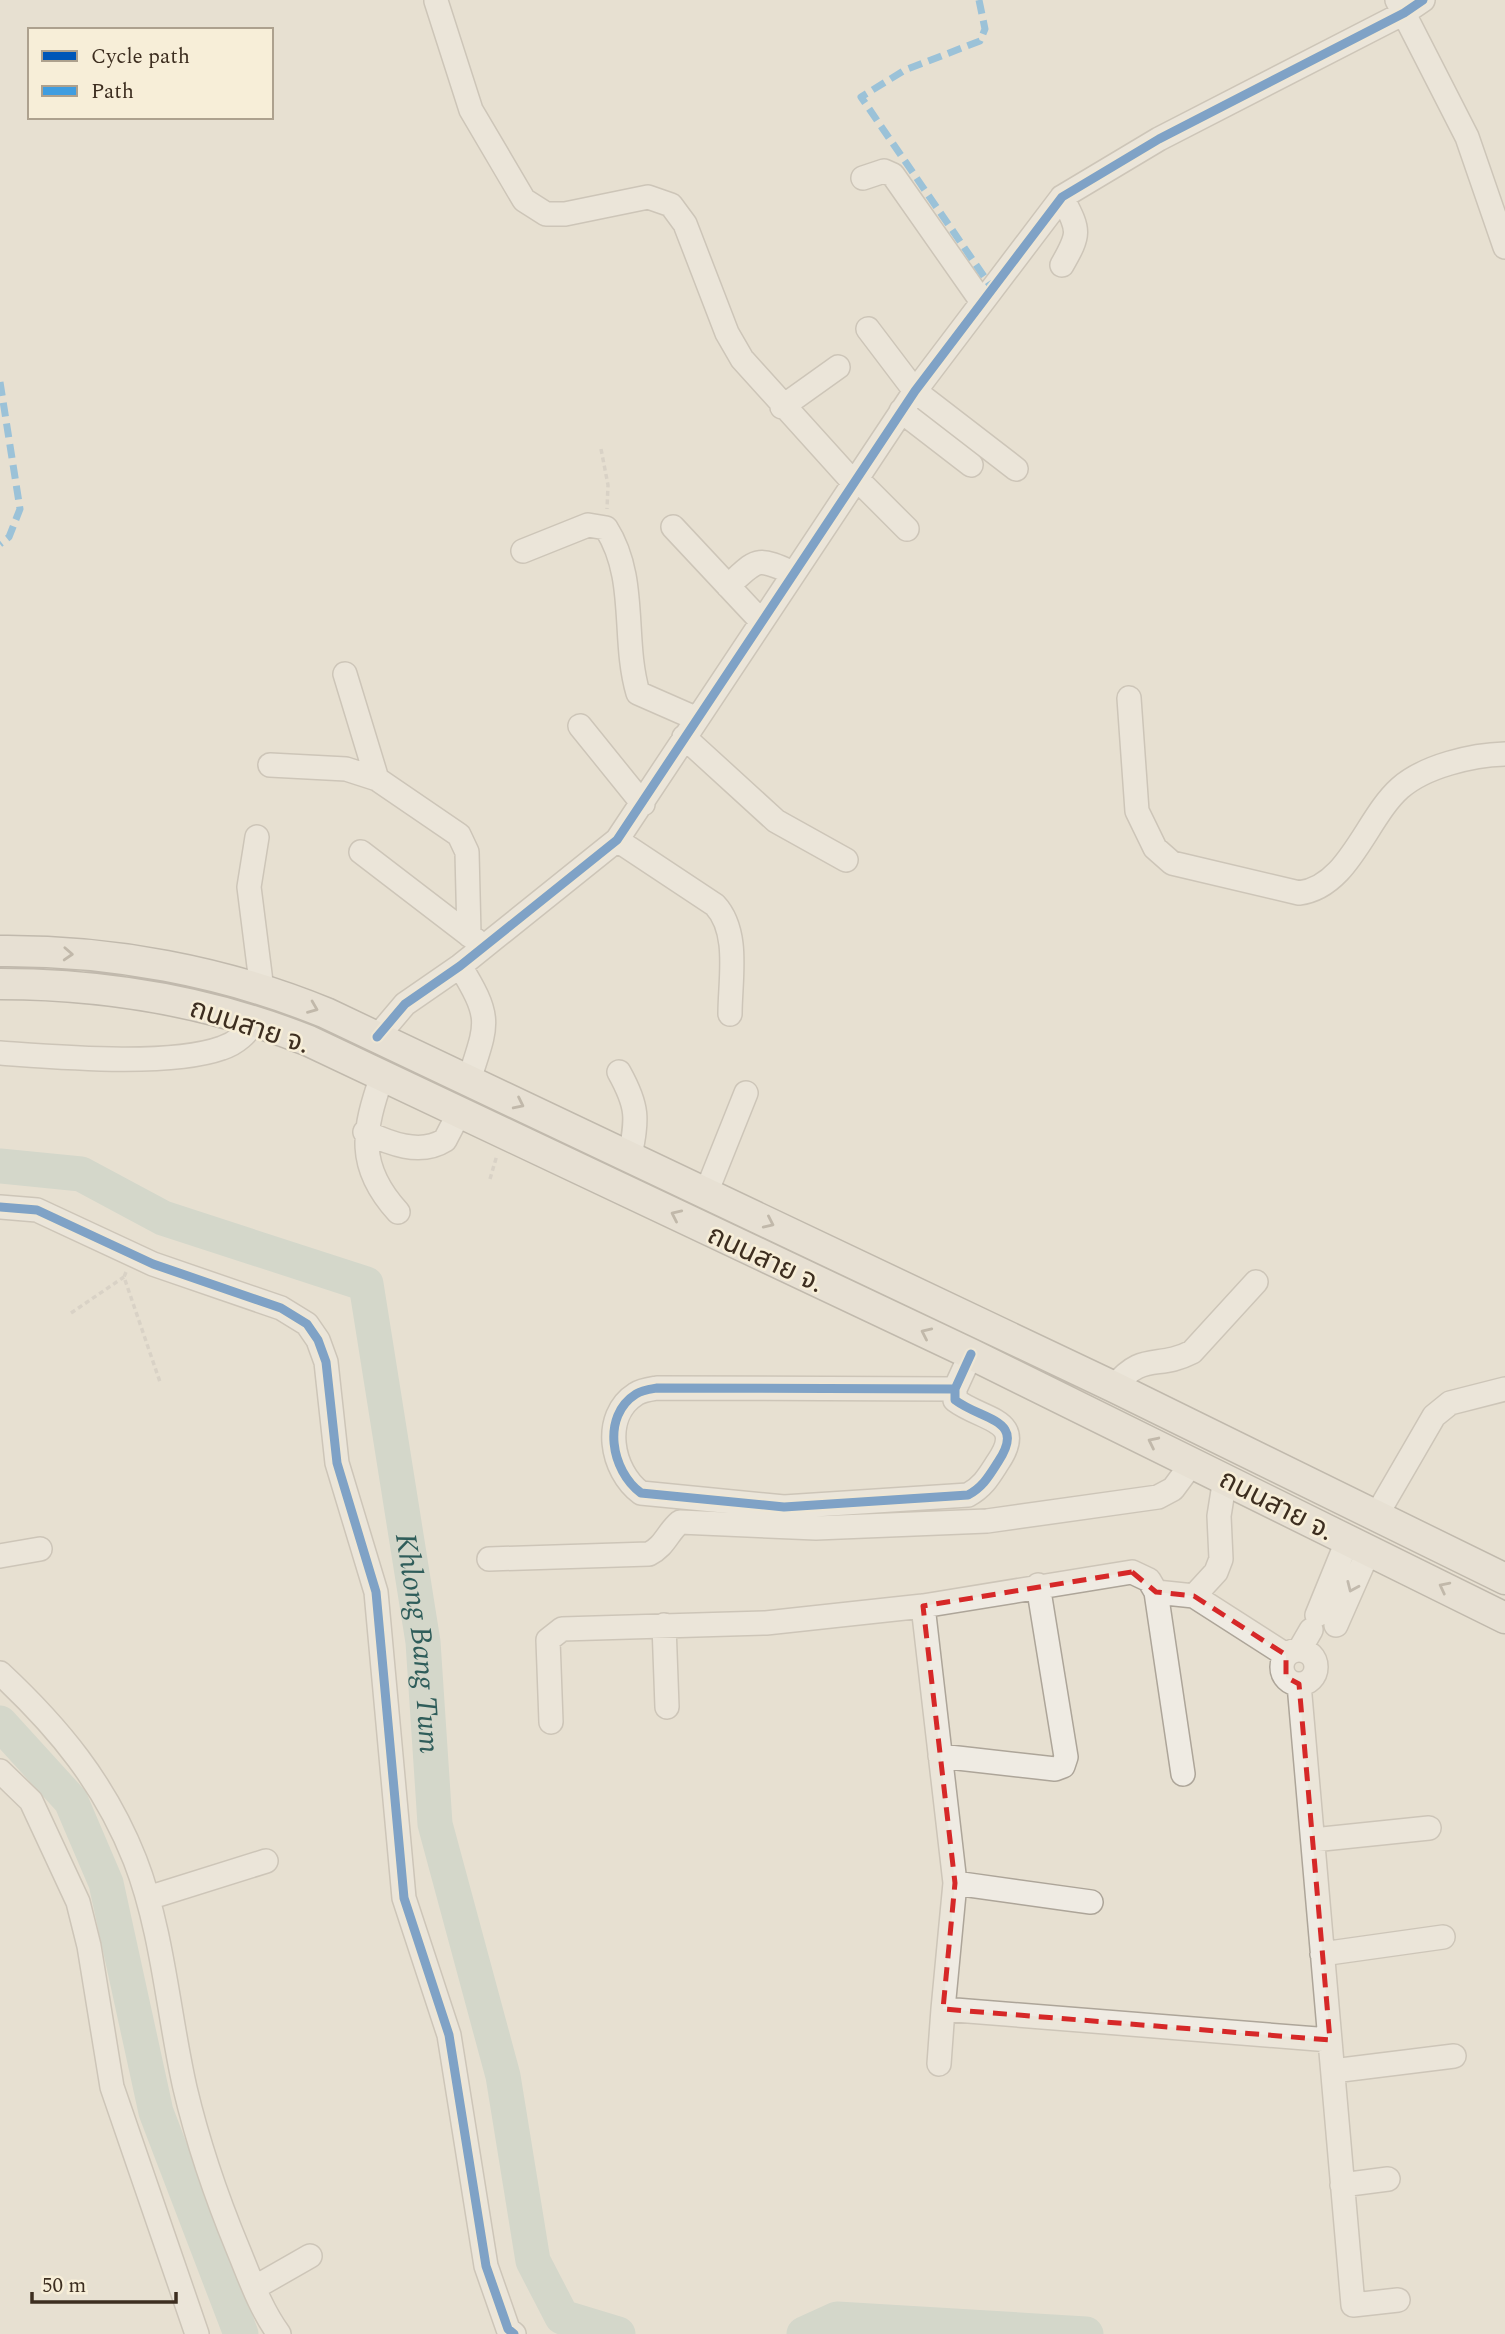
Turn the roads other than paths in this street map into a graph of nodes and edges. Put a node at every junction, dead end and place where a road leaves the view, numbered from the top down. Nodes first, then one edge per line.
1 (1423, 0) edge
2 (436, 1) edge
3 (1400, 6) edge
4 (863, 178) dead end
5 (1062, 197) junction
6 (1505, 247) edge
7 (1062, 265) dead end
8 (982, 302) junction
9 (868, 329) dead end
10 (838, 367) dead end
11 (915, 391) junction
12 (782, 407) junction
13 (901, 411) junction
14 (971, 465) dead end
15 (1016, 469) dead end
16 (855, 481) junction
17 (673, 527) dead end
18 (907, 529) dead end
19 (523, 551) dead end
20 (793, 573) junction
21 (728, 586) junction
22 (761, 621) junction
23 (345, 674) dead end
24 (1129, 698) dead end
25 (580, 726) dead end
26 (690, 728) junction
27 (1505, 754) edge
28 (270, 765) dead end
29 (377, 779) junction
30 (643, 804) junction
31 (257, 837) dead end
32 (617, 840) junction
33 (361, 852) dead end
34 (846, 860) dead end
35 (477, 941) junction
36 (0, 951) edge
37 (460, 966) junction
38 (0, 984) edge
39 (262, 990) junction
40 (730, 1014) dead end
41 (255, 1021) junction
42 (377, 1037) junction
43 (0, 1053) edge
44 (620, 1072) dead end
45 (382, 1076) junction
46 (469, 1080) junction
47 (746, 1093) dead end
48 (459, 1113) junction
49 (365, 1132) junction
50 (631, 1157) junction
51 (706, 1193) junction
52 (0, 1207) edge
53 (398, 1212) dead end
54 (1256, 1283) dead end
55 (971, 1354) junction
56 (1114, 1387) junction
57 (1505, 1389) edge
58 (955, 1390) junction
59 (1193, 1462) junction
60 (1225, 1478) junction
61 (1376, 1516) junction
62 (1358, 1544) junction
63 (40, 1549) dead end
64 (0, 1556) edge
65 (488, 1559) dead end
66 (1505, 1579) edge
67 (1038, 1585) junction
68 (1156, 1592) junction
69 (1194, 1596) junction
70 (923, 1606) junction
71 (1505, 1618) edge
72 (664, 1625) junction
73 (1313, 1636) junction
74 (0, 1673) edge
75 (1299, 1684) junction
76 (667, 1707) dead end
77 (551, 1722) dead end
78 (940, 1756) junction
79 (0, 1771) edge
80 (1183, 1774) dead end
81 (1429, 1828) dead end
82 (1313, 1840) junction
83 (266, 1861) dead end
84 (955, 1883) junction
85 (148, 1898) junction
86 (1091, 1902) dead end
87 (1443, 1937) dead end
88 (1322, 1954) junction
89 (943, 2009) junction
90 (1330, 2040) junction
91 (1454, 2056) dead end
92 (939, 2064) dead end
93 (1333, 2071) junction
94 (1388, 2179) dead end
95 (1342, 2185) junction
96 (310, 2256) dead end
97 (254, 2288) junction
98 (1398, 2300) dead end
99 (197, 2334) edge
100 (279, 2334) edge
101 (514, 2334) edge

1 - 3 street
2 - 12 street
3 - 5 street
3 - 6 street
4 - 8 street
5 - 7 street
5 - 8 street
8 - 11 street
9 - 11 street
10 - 12 street
11 - 13 street
11 - 15 street
12 - 16 street
13 - 14 street
13 - 16 street
16 - 18 street
16 - 20 street
17 - 21 street
19 - 26 street
20 - 21 street
20 - 22 street
21 - 22 street
22 - 26 street
23 - 29 street
24 - 27 street
25 - 30 street
26 - 30 street
26 - 34 street
28 - 29 street
29 - 35 street
30 - 32 street
31 - 39 street
32 - 35 street
32 - 40 street
33 - 35 street
35 - 37 street
36 -> 39 main road, ถนนสาย จ.
37 - 42 street
37 - 46 street
38 - 41 main road, ถนนสาย จ.
39 -> 42 main road, ถนนสาย จ.
41 - 43 street
41 - 45 main road, ถนนสาย จ.
42 - 46 main road, ถนนสาย จ.
44 - 50 street
45 - 48 main road, ถนนสาย จ.
45 - 49 street
46 -> 50 main road, ถนนสาย จ.
47 - 51 street
48 - 49 street
55 -> 48 main road, ถนนสาย จ.
49 - 53 street
50 - 51 main road, ถนนสาย จ.
51 -> 56 main road, ถนนสาย จ.
52 - 101 street
54 - 56 street
55 - 58 street
59 -> 55 main road, ถนนสาย จ.
56 - 61 main road, ถนนสาย จ.
57 - 61 street
58 - 58 street
59 - 60 main road, ถนนสาย จ.
59 - 65 street
60 - 62 main road, ถนนสาย จ.
60 - 69 street
61 - 66 main road, ถนนสาย จ.
71 -> 62 main road, ถนนสาย จ.
62 - 73 street
63 - 64 street
67 - 68 street
67 - 70 street
67 - 78 street
68 - 69 street
68 - 80 street
69 - 73 street
70 - 72 street
70 - 78 street
72 - 76 street
72 - 77 street
73 - 75 street
73 - 75 street
74 - 85 street
75 - 82 street
78 - 84 street
79 - 99 street
81 - 82 street
82 - 88 street
83 - 85 street
84 - 86 street
84 - 89 street
85 - 97 street
87 - 88 street
88 - 90 street
89 - 90 street
89 - 92 street
90 - 93 street
91 - 93 street
93 - 95 street
94 - 95 street
95 - 98 street
96 - 97 street
97 - 100 street

